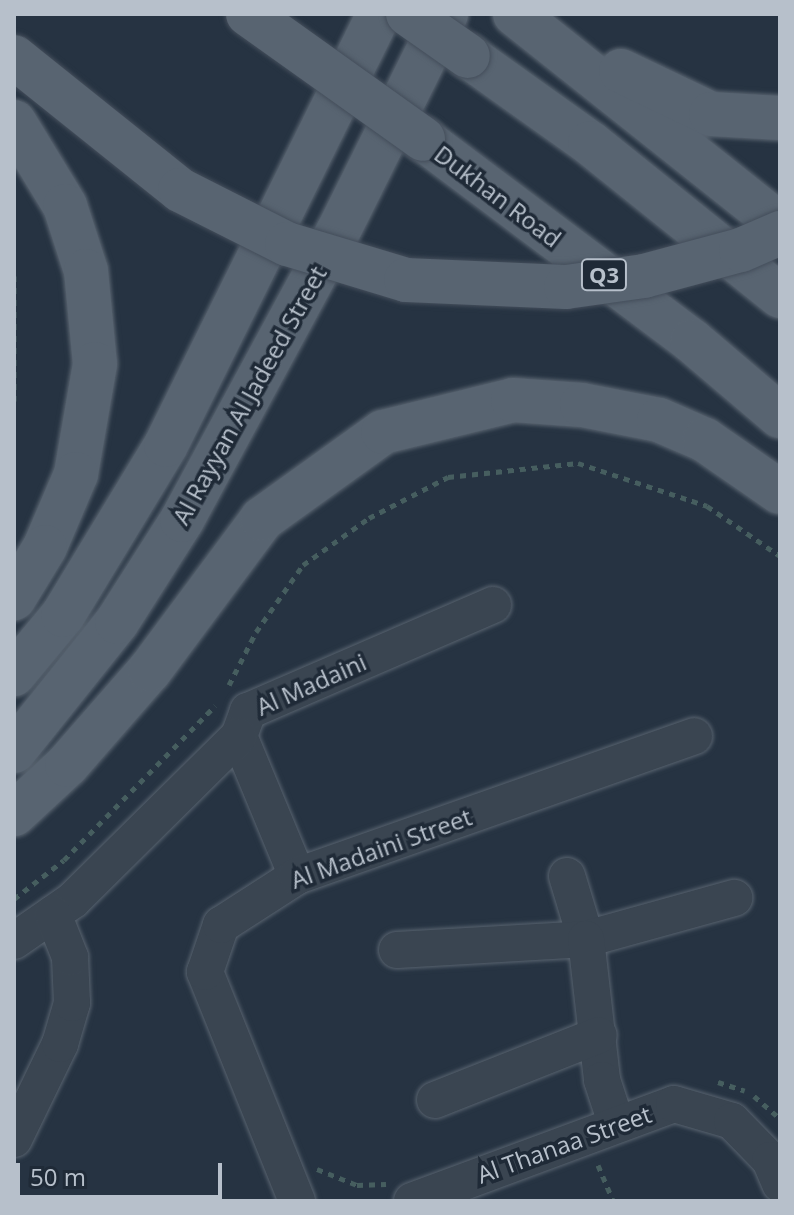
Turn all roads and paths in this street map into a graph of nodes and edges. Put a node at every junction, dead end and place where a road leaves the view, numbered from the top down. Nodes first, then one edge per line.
1 (248, 14) edge
2 (379, 14) edge
3 (408, 14) edge
4 (446, 14) edge
5 (516, 14) edge
6 (14, 57) edge
7 (780, 118) edge
8 (14, 122) edge
9 (780, 225) edge
10 (780, 233) edge
11 (14, 276) edge
12 (780, 296) edge
13 (14, 401) edge
14 (780, 416) edge
15 (780, 492) edge
16 (780, 556) edge
17 (14, 598) edge
18 (493, 605) dead end
19 (14, 674) edge
20 (239, 736) junction
21 (694, 736) dead end
22 (14, 751) edge
23 (14, 814) edge
24 (297, 876) junction
25 (567, 876) dead end
26 (734, 898) dead end
27 (14, 899) edge
28 (53, 914) junction
29 (586, 939) junction
30 (14, 941) edge
31 (397, 950) dead end
32 (599, 1035) junction
33 (435, 1100) dead end
34 (616, 1123) junction
35 (14, 1139) edge
36 (780, 1184) edge
37 (297, 1201) edge
38 (412, 1201) edge

1 - 14 main road, Dukhan Road / Q3, bridge
2 - 19 main road, Al Rayyan Al Jadeed Street
3 - 12 main road, bridge
4 - 22 main road, Al Rayyan Al Jadeed Street
5 - 7 main road
5 - 9 main road
6 - 10 main road, bridge
8 - 17 main road
11 - 13 path
15 - 23 main road
16 - 27 path
18 - 20 street, Al Madaini
20 - 24 street, Al Madaini
20 - 28 street
21 - 24 street, Al Madaini Street
24 - 37 street, Al Madaini Street
25 - 29 street
26 - 29 street
28 - 30 street
28 - 35 street
29 - 31 street
29 - 32 street
32 - 33 street
32 - 34 street
34 - 36 street, Al Thanaa Street
34 - 38 street, Al Thanaa Street

